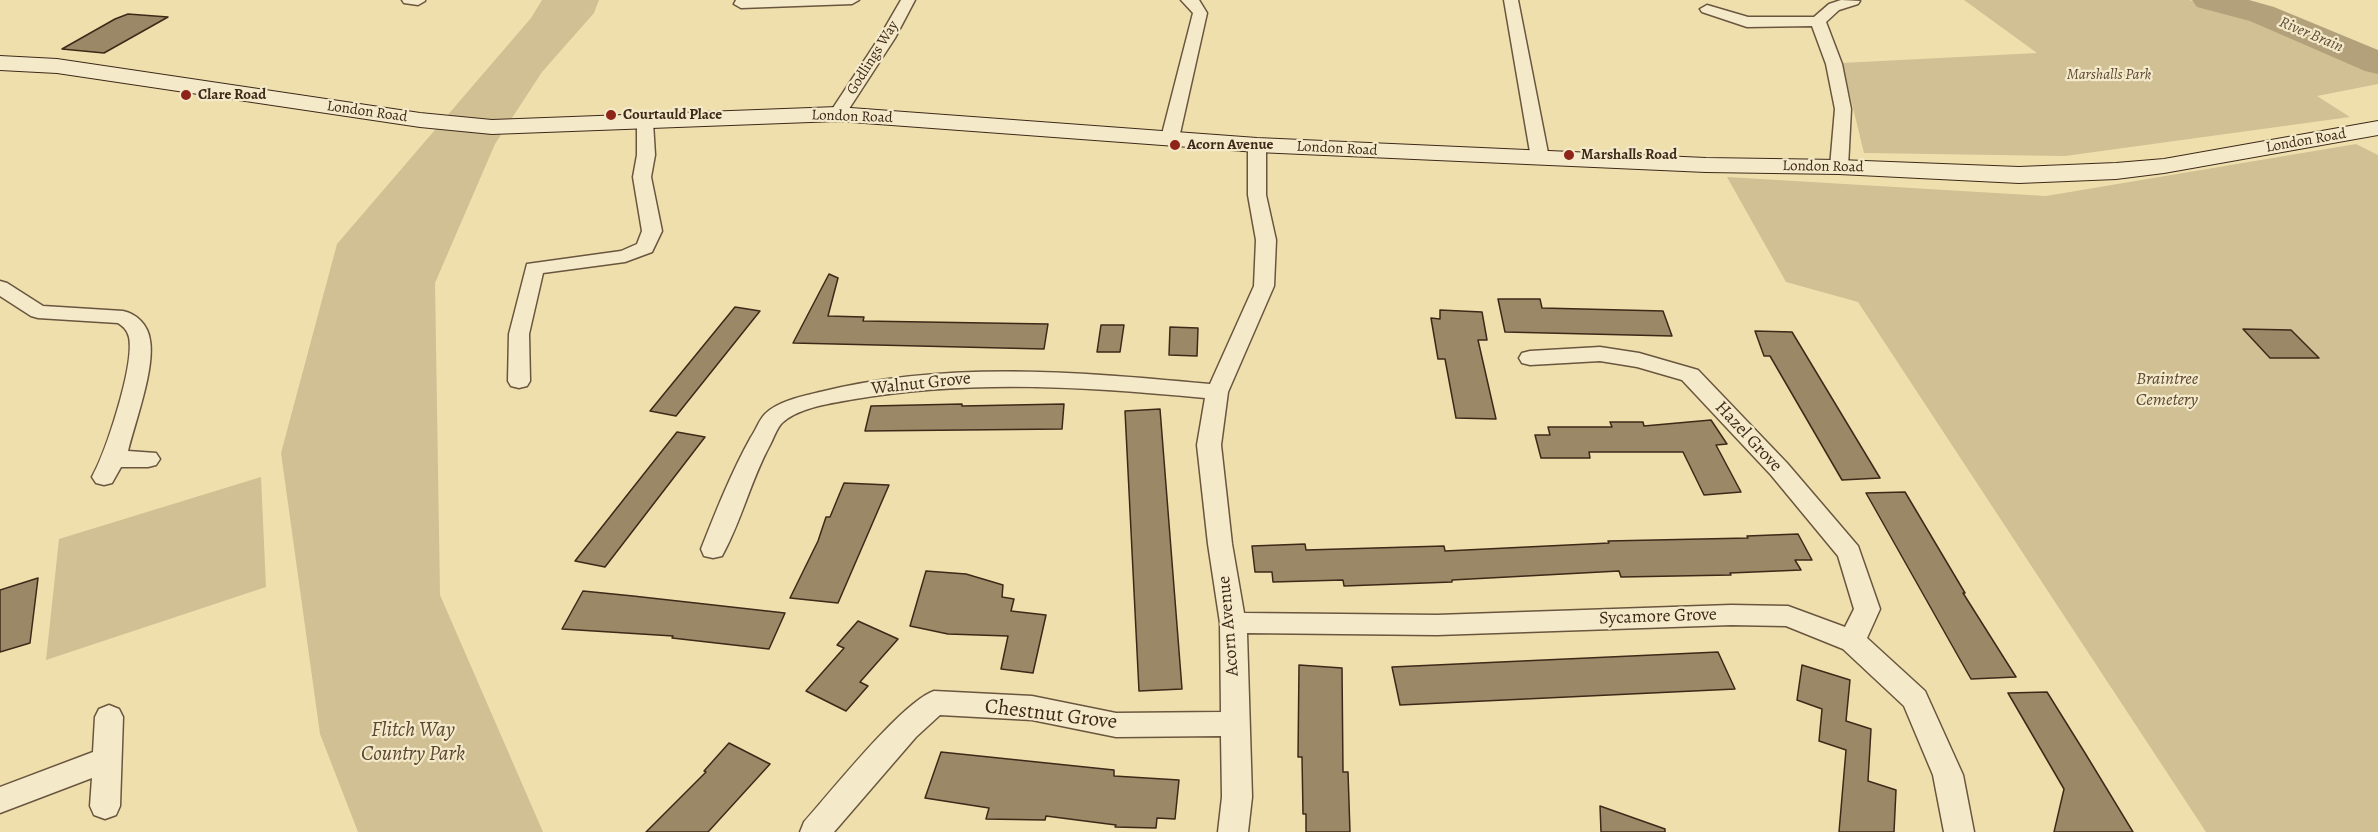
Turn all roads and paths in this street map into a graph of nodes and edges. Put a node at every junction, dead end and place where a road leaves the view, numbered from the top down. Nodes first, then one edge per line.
1 (743, 0) edge
2 (852, 0) edge
3 (908, 0) edge
4 (1188, 0) edge
5 (1511, 0) edge
6 (1853, 1) edge
7 (1707, 9) dead end
8 (1818, 21) junction
9 (0, 63) edge
10 (81, 71) junction
11 (0, 74) edge
12 (837, 114) junction
13 (645, 122) junction
14 (2378, 128) edge
15 (1170, 138) junction
16 (1257, 145) junction
17 (1540, 158) junction
18 (1839, 167) junction
19 (0, 287) edge
20 (1530, 358) dead end
21 (519, 381) dead end
22 (1217, 392) junction
23 (148, 459) dead end
24 (713, 549) dead end
25 (1233, 623) junction
26 (1852, 641) junction
27 (109, 717) dead end
28 (1235, 724) junction
29 (107, 759) junction
30 (0, 800) edge
31 (105, 806) dead end
32 (815, 832) edge
33 (1233, 832) edge
34 (1959, 832) edge

1 - 2 street
3 - 12 street, Godlings Way
4 - 15 street
5 - 17 street
6 - 8 street
7 - 8 street
8 - 18 street
9 - 10 street, London Road
10 - 11 street, London Road
10 - 13 street, London Road
12 - 13 street, London Road
12 - 15 street, London Road
13 - 21 street
14 - 18 street, London Road
15 - 16 street, London Road
16 - 17 street, London Road
16 - 22 street, Acorn Avenue
17 - 18 street, London Road
19 - 23 street
20 - 26 street, Hazel Grove
22 - 24 street, Walnut Grove
22 - 25 street, Acorn Avenue
25 - 26 street, Sycamore Grove
25 - 28 street, Acorn Avenue
26 - 34 street, Sycamore Grove
27 - 29 street
28 - 32 street, Chestnut Grove
28 - 33 street, Acorn Avenue
29 - 30 street
29 - 31 street

